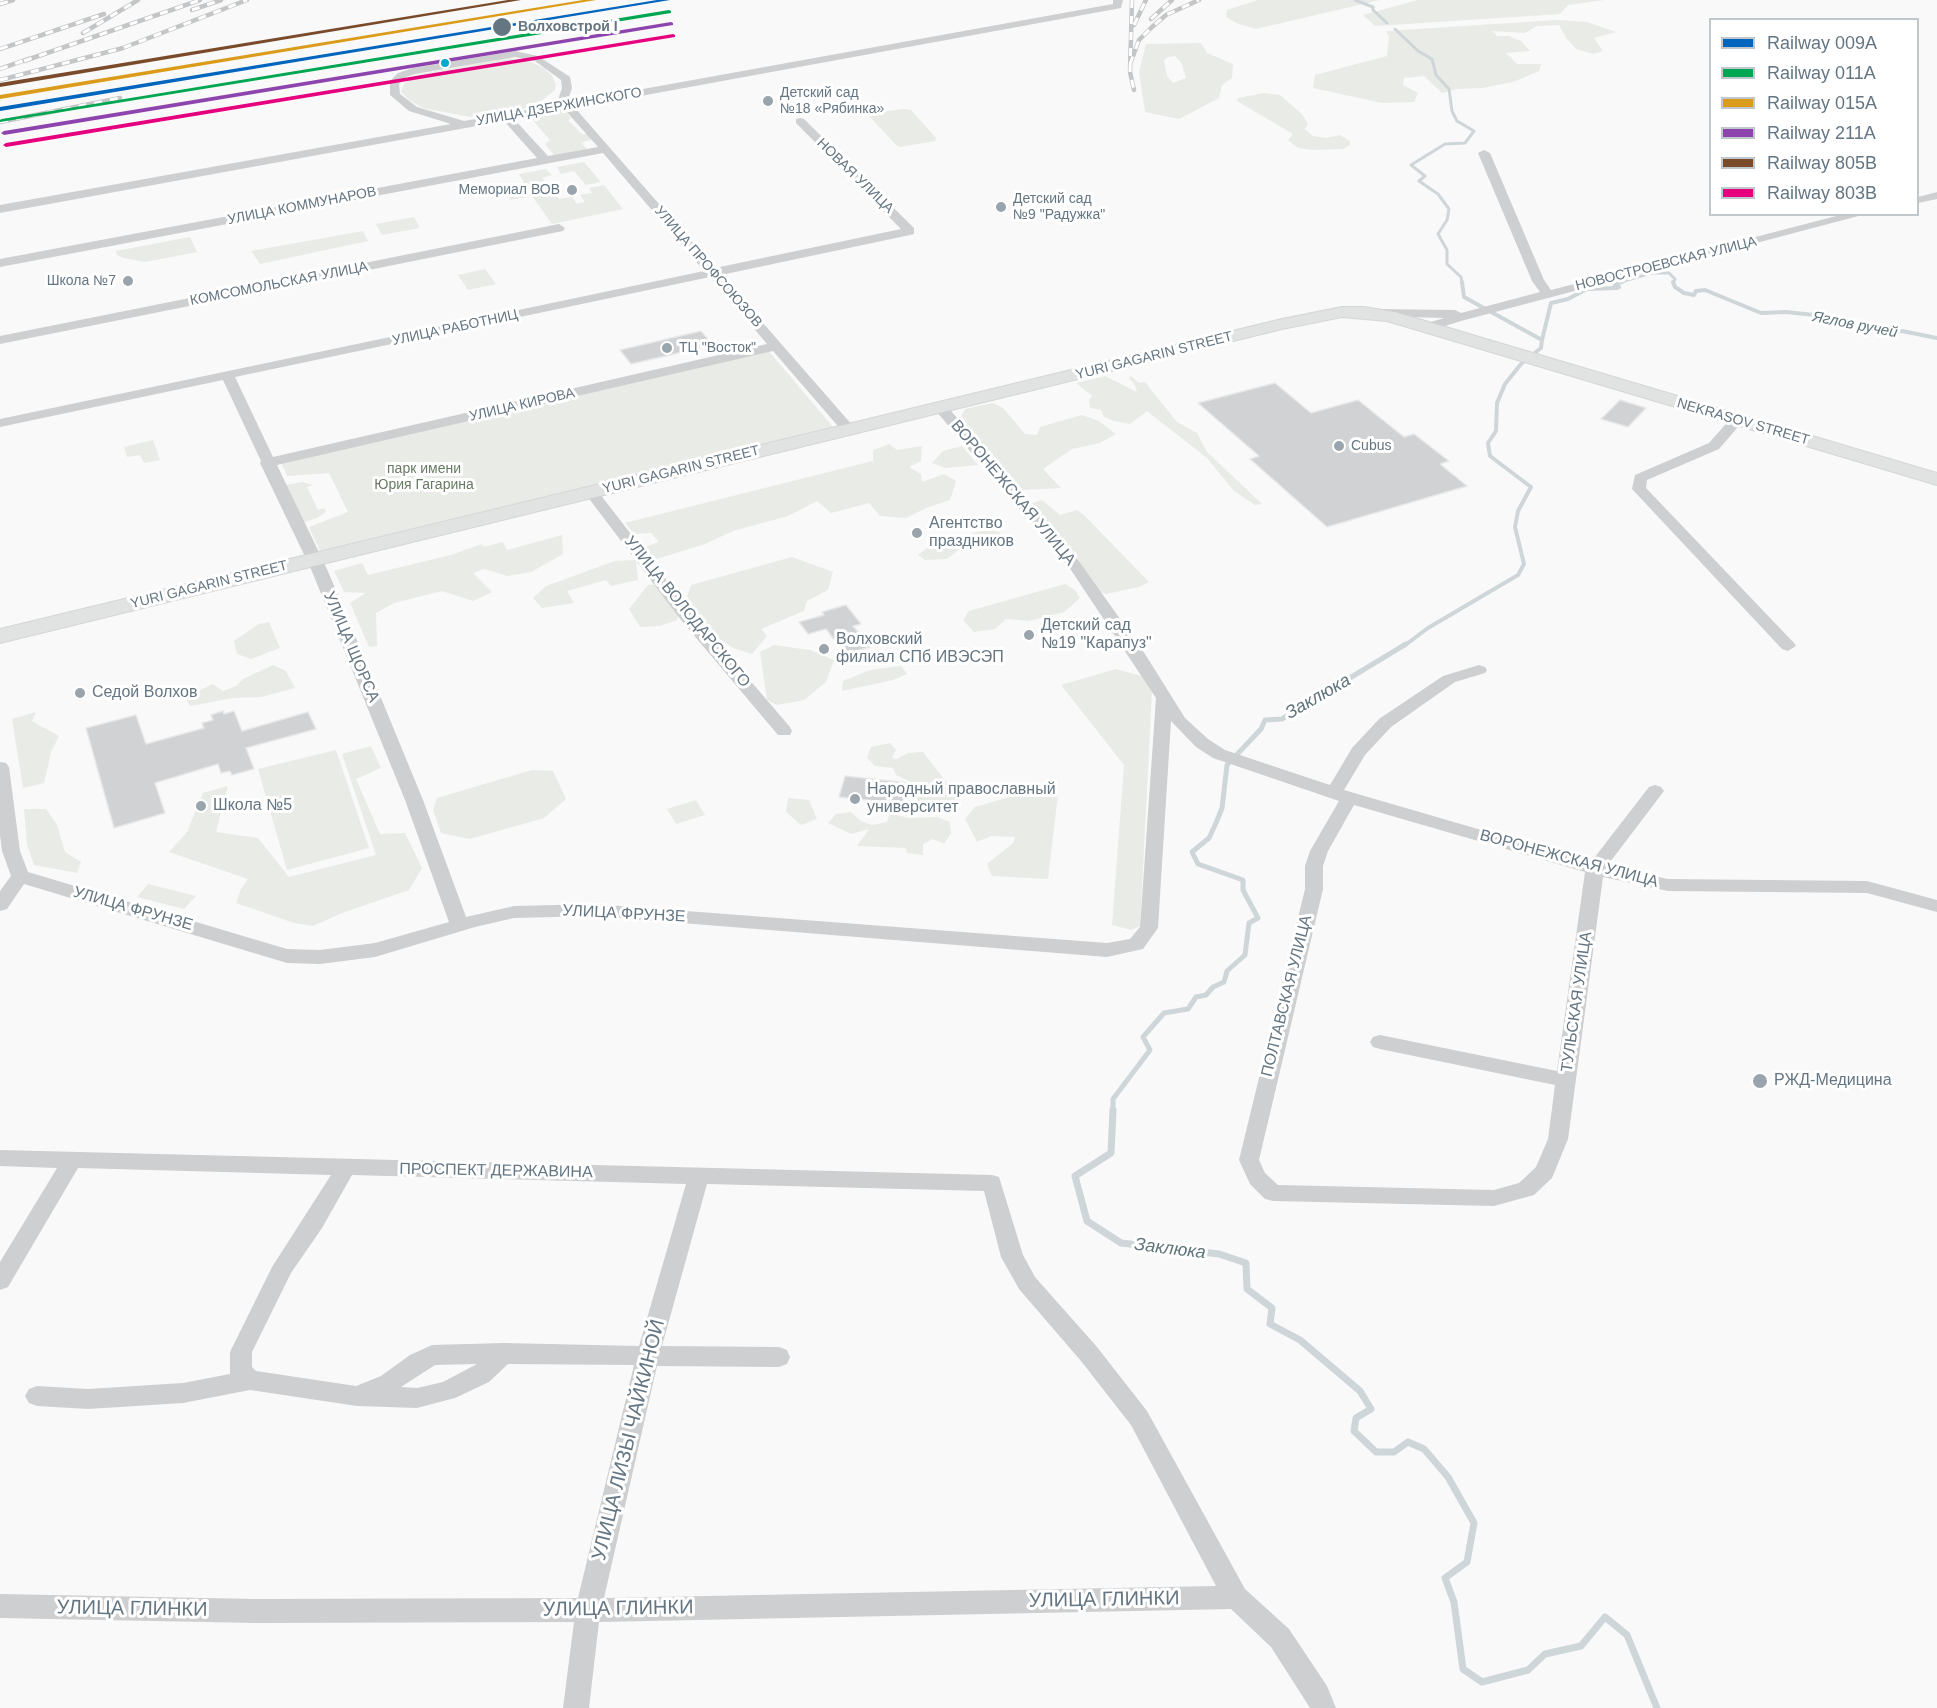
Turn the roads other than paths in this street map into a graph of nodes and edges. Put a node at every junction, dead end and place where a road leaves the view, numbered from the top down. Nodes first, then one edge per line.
1 (1118, 3) edge
2 (568, 106) junction
3 (507, 117) junction
4 (800, 121) dead end
5 (465, 124) junction
6 (605, 149) junction
7 (1484, 153) dead end
8 (545, 160) junction
9 (1937, 195) edge
10 (1919, 200) edge
11 (0, 209) edge
12 (1852, 216) edge
13 (559, 228) dead end
14 (910, 231) joint
15 (0, 263) edge
16 (713, 273) junction
17 (1548, 294) junction
18 (1370, 313) junction
19 (1472, 314) junction
20 (1426, 328) junction
21 (0, 340) edge
22 (776, 346) junction
23 (228, 376) junction
24 (941, 408) junction
25 (1737, 420) junction
26 (0, 423) edge
27 (848, 429) junction
28 (267, 463) junction
29 (1937, 479) edge
30 (591, 492) junction
31 (314, 560) junction
32 (0, 636) edge
33 (1788, 646) dead end
34 (1479, 670) dead end
35 (1164, 698) junction
36 (784, 731) dead end
37 (0, 766) edge
38 (1655, 791) dead end
39 (1341, 796) junction
40 (1595, 869) junction
41 (20, 876) junction
42 (0, 904) edge
43 (1937, 906) edge
44 (460, 925) junction
45 (1380, 1042) dead end
46 (1566, 1080) junction
47 (0, 1158) edge
48 (73, 1159) junction
49 (346, 1167) junction
50 (699, 1176) junction
51 (1273, 1193) joint
52 (0, 1281) edge
53 (504, 1353) junction
54 (648, 1356) junction
55 (779, 1357) dead end
56 (250, 1380) junction
57 (37, 1396) dead end
58 (357, 1396) junction
59 (1236, 1597) junction
60 (0, 1606) edge
61 (588, 1610) junction
62 (576, 1708) edge
63 (1323, 1708) edge

1 - 2 street, УЛИЦА ДЗЕРЖИНСКОГО
2 - 3 street, УЛИЦА ДЗЕРЖИНСКОГО
2 - 5 street
2 - 6 street, УЛИЦА ПРОФСОЮЗОВ
3 - 5 street, УЛИЦА ДЗЕРЖИНСКОГО
3 - 8 street
4 - 14 street, НОВАЯ УЛИЦА
5 - 11 street, УЛИЦА ДЗЕРЖИНСКОГО
6 - 8 street, УЛИЦА КОММУНАРОВ
6 - 16 street, УЛИЦА ПРОФСОЮЗОВ
7 - 17 street
8 - 15 street, УЛИЦА КОММУНАРОВ
9 - 10 street
12 - 17 street, НОВОСТРОЕВСКАЯ УЛИЦА
13 - 21 street, КОМСОМОЛЬСКАЯ УЛИЦА
14 - 16 street, УЛИЦА РАБОТНИЦ
16 - 22 street, УЛИЦА ПРОФСОЮЗОВ
16 - 23 street, УЛИЦА РАБОТНИЦ
17 - 19 street, НОВОСТРОЕВСКАЯ УЛИЦА
18 - 19 street, НОВОСТРОЕВСКАЯ УЛИЦА
18 - 20 main road
18 - 24 main road, YURI GAGARIN STREET
19 - 20 street, НОВОСТРОЕВСКАЯ УЛИЦА
20 - 25 main road, NEKRASOV STREET
22 - 27 street, УЛИЦА ПРОФСОЮЗОВ
22 - 28 street, УЛИЦА КИРОВА
23 - 26 street, УЛИЦА РАБОТНИЦ
23 - 28 street, УЛИЦА ЩОРСА
24 - 27 main road, YURI GAGARIN STREET
24 - 35 street, ВОРОНЕЖСКАЯ УЛИЦА
25 - 29 main road, NEKRASOV STREET
25 - 33 street
27 - 30 main road, YURI GAGARIN STREET
28 - 31 street, УЛИЦА ЩОРСА
30 - 31 main road, YURI GAGARIN STREET
30 - 36 street, УЛИЦА ВОЛОДАРСКОГО
31 - 32 main road, YURI GAGARIN STREET
31 - 44 street, УЛИЦА ЩОРСА
34 - 39 street, ПОЛТАВСКАЯ УЛИЦА
35 - 39 street, ВОРОНЕЖСКАЯ УЛИЦА
35 - 44 street, УЛИЦА ФРУНЗЕ
37 - 41 street
38 - 40 street, ТУЛЬСКАЯ УЛИЦА
39 - 40 street, ВОРОНЕЖСКАЯ УЛИЦА
39 - 51 street, ПОЛТАВСКАЯ УЛИЦА
40 - 43 street, ВОРОНЕЖСКАЯ УЛИЦА
40 - 46 street, ТУЛЬСКАЯ УЛИЦА
41 - 42 street
41 - 44 street, УЛИЦА ФРУНЗЕ
45 - 46 street
46 - 51 street, ТУЛЬСКАЯ УЛИЦА
47 - 48 street, ПРОСПЕКТ ДЕРЖАВИНА
48 - 49 street, ПРОСПЕКТ ДЕРЖАВИНА
48 - 52 street
49 - 50 street, ПРОСПЕКТ ДЕРЖАВИНА
49 - 56 street
50 - 54 street, УЛИЦА ЛИЗЫ ЧАЙКИНОЙ
50 - 59 street, ПРОСПЕКТ ДЕРЖАВИНА
53 - 54 street
53 - 58 street
53 - 58 street
54 - 55 street
54 - 61 street, УЛИЦА ЛИЗЫ ЧАЙКИНОЙ
56 - 57 street
56 - 58 street
59 - 61 street, УЛИЦА ГЛИНКИ
59 - 63 street
60 - 61 street, УЛИЦА ГЛИНКИ
61 - 62 street, УЛИЦА ЛИЗЫ ЧАЙКИНОЙ

